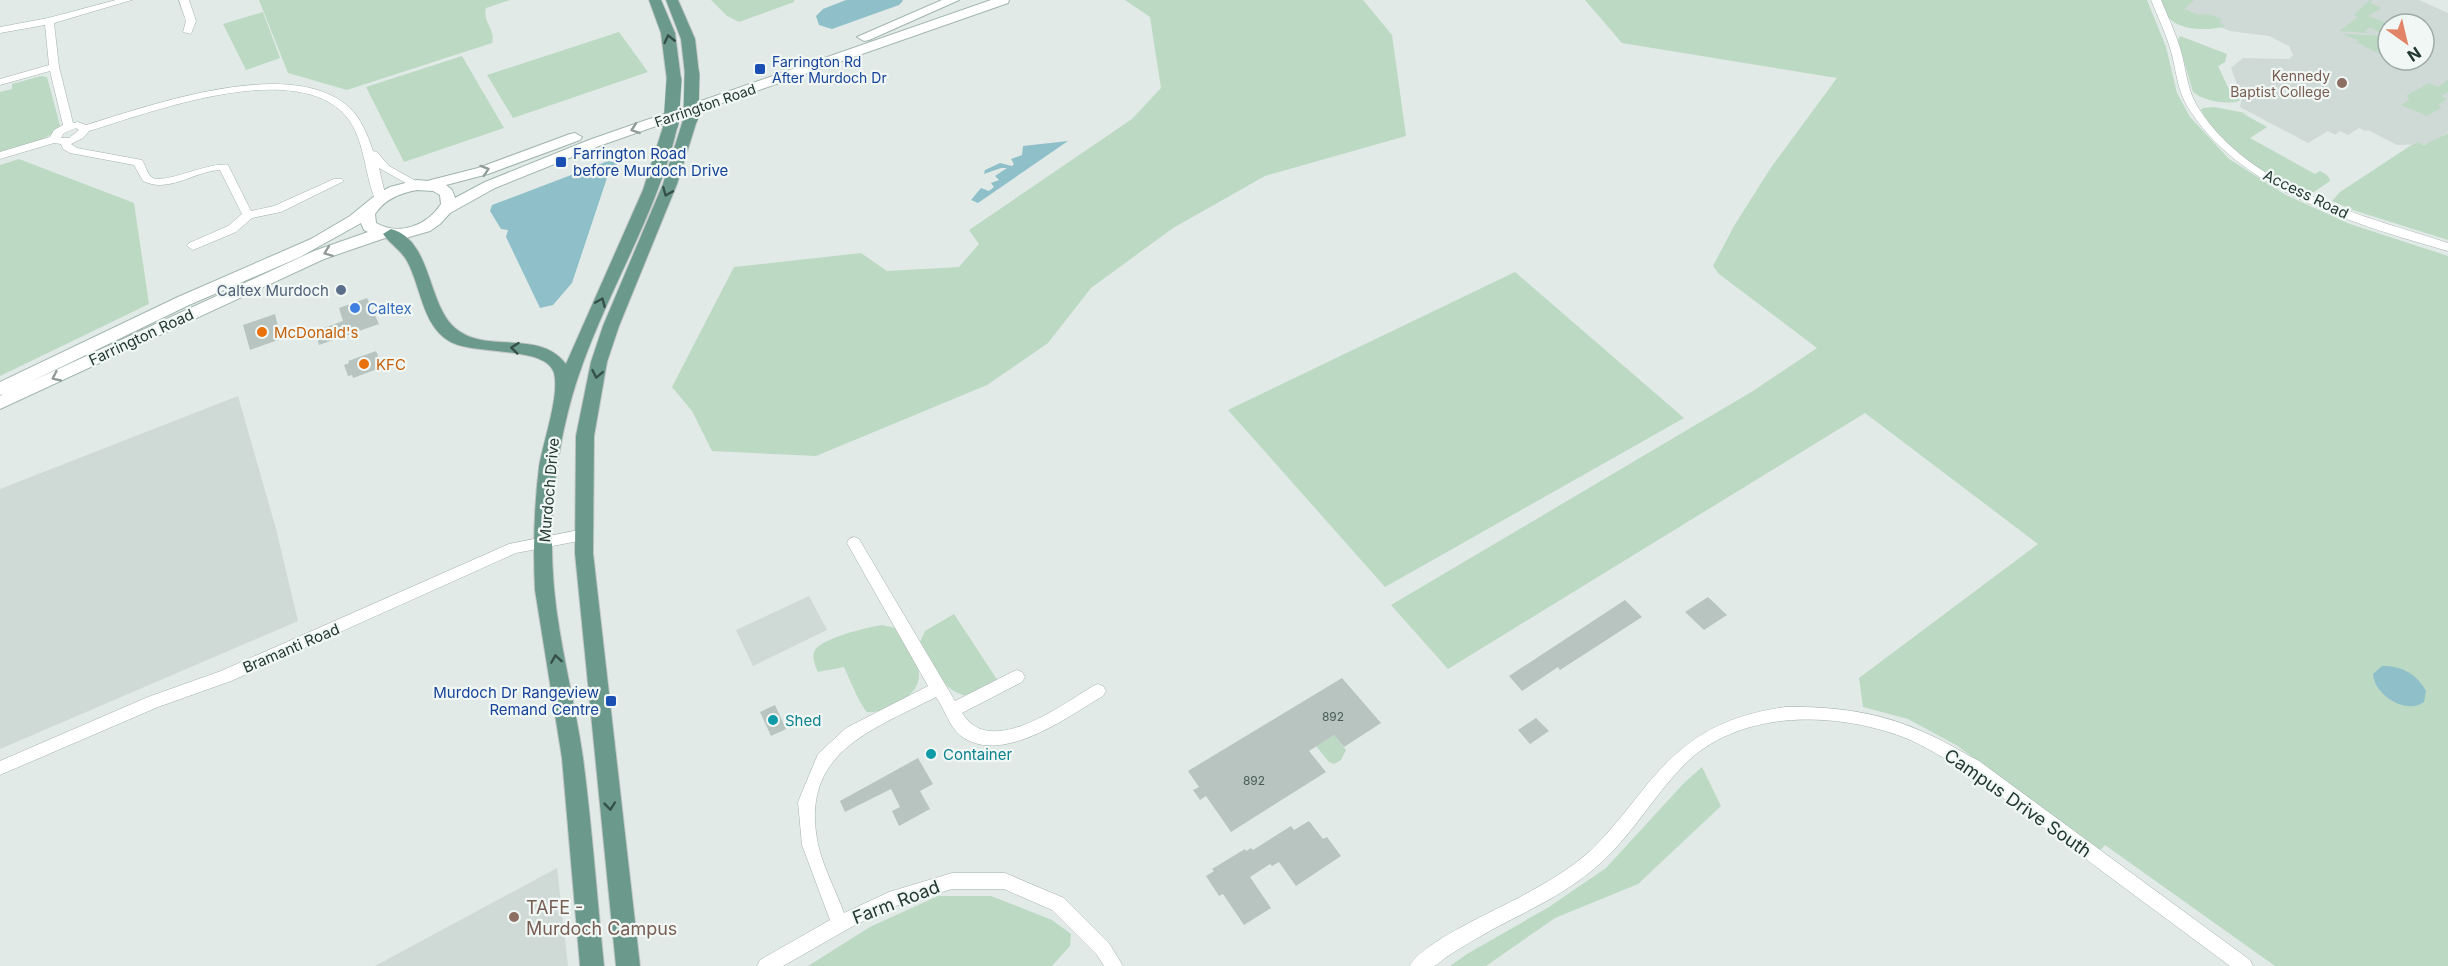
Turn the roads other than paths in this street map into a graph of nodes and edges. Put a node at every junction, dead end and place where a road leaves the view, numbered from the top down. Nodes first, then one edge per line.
1 (127, 0) edge
2 (184, 0) edge
3 (655, 0) edge
4 (672, 0) edge
5 (953, 0) edge
6 (970, 0) edge
7 (2156, 0) edge
8 (993, 2) edge
9 (49, 21) junction
10 (0, 30) edge
11 (188, 32) dead end
12 (864, 37) junction
13 (835, 58) junction
14 (54, 67) junction
15 (762, 72) junction
16 (0, 82) edge
17 (69, 127) junction
18 (83, 132) junction
19 (60, 140) junction
20 (365, 145) junction
21 (91, 152) junction
22 (0, 156) edge
23 (338, 181) dead end
24 (423, 185) junction
25 (376, 202) junction
26 (446, 209) junction
27 (248, 215) junction
28 (387, 234) junction
29 (193, 246) dead end
30 (2448, 247) edge
31 (0, 389) edge
32 (564, 395) junction
33 (0, 403) edge
34 (584, 535) junction
35 (854, 543) dead end
36 (544, 544) junction
37 (1017, 677) dead end
38 (938, 689) junction
39 (1098, 691) dead end
40 (953, 710) junction
41 (0, 768) edge
42 (840, 924) junction
43 (592, 966) edge
44 (628, 966) edge
45 (766, 966) edge
46 (1114, 966) edge
47 (1419, 966) edge
48 (2244, 966) edge

1 - 9 street
2 - 11 street
32 -> 3 main road, Murdoch Drive, bridge
4 -> 34 main road, Murdoch Drive, bridge
5 - 12 main road
6 - 12 main road, Farrington Road
7 - 30 street, Access Road
8 - 13 main road, Farrington Road
9 - 10 street
9 - 14 street
12 - 15 main road, Farrington Road
13 - 15 main road
13 -> 26 main road, Farrington Road
14 - 16 street
14 - 17 street
24 -> 15 main road, Farrington Road
17 - 18 street
17 - 19 street
18 - 19 street
18 - 20 street
18 - 21 street
19 - 21 street
19 - 22 street
20 - 24 street
20 - 25 street
21 - 27 street
23 - 27 street
24 - 25 main road, Farrington Road
24 - 26 main road
25 - 28 main road
25 - 31 main road, Farrington Road
26 - 28 main road, Farrington Road
27 - 29 street
32 -> 28 main road
28 -> 33 main road, Farrington Road
32 - 36 main road, Murdoch Drive
34 - 36 street, Bramanti Road
34 -> 44 main road, Murdoch Drive
35 - 38 street
36 - 41 street, Bramanti Road
43 -> 36 main road, Murdoch Drive
37 - 40 street
38 - 40 street
38 - 42 street
39 - 40 street
42 - 45 street, Farm Road
42 - 46 street, Farm Road
47 - 48 street, Campus Drive South

